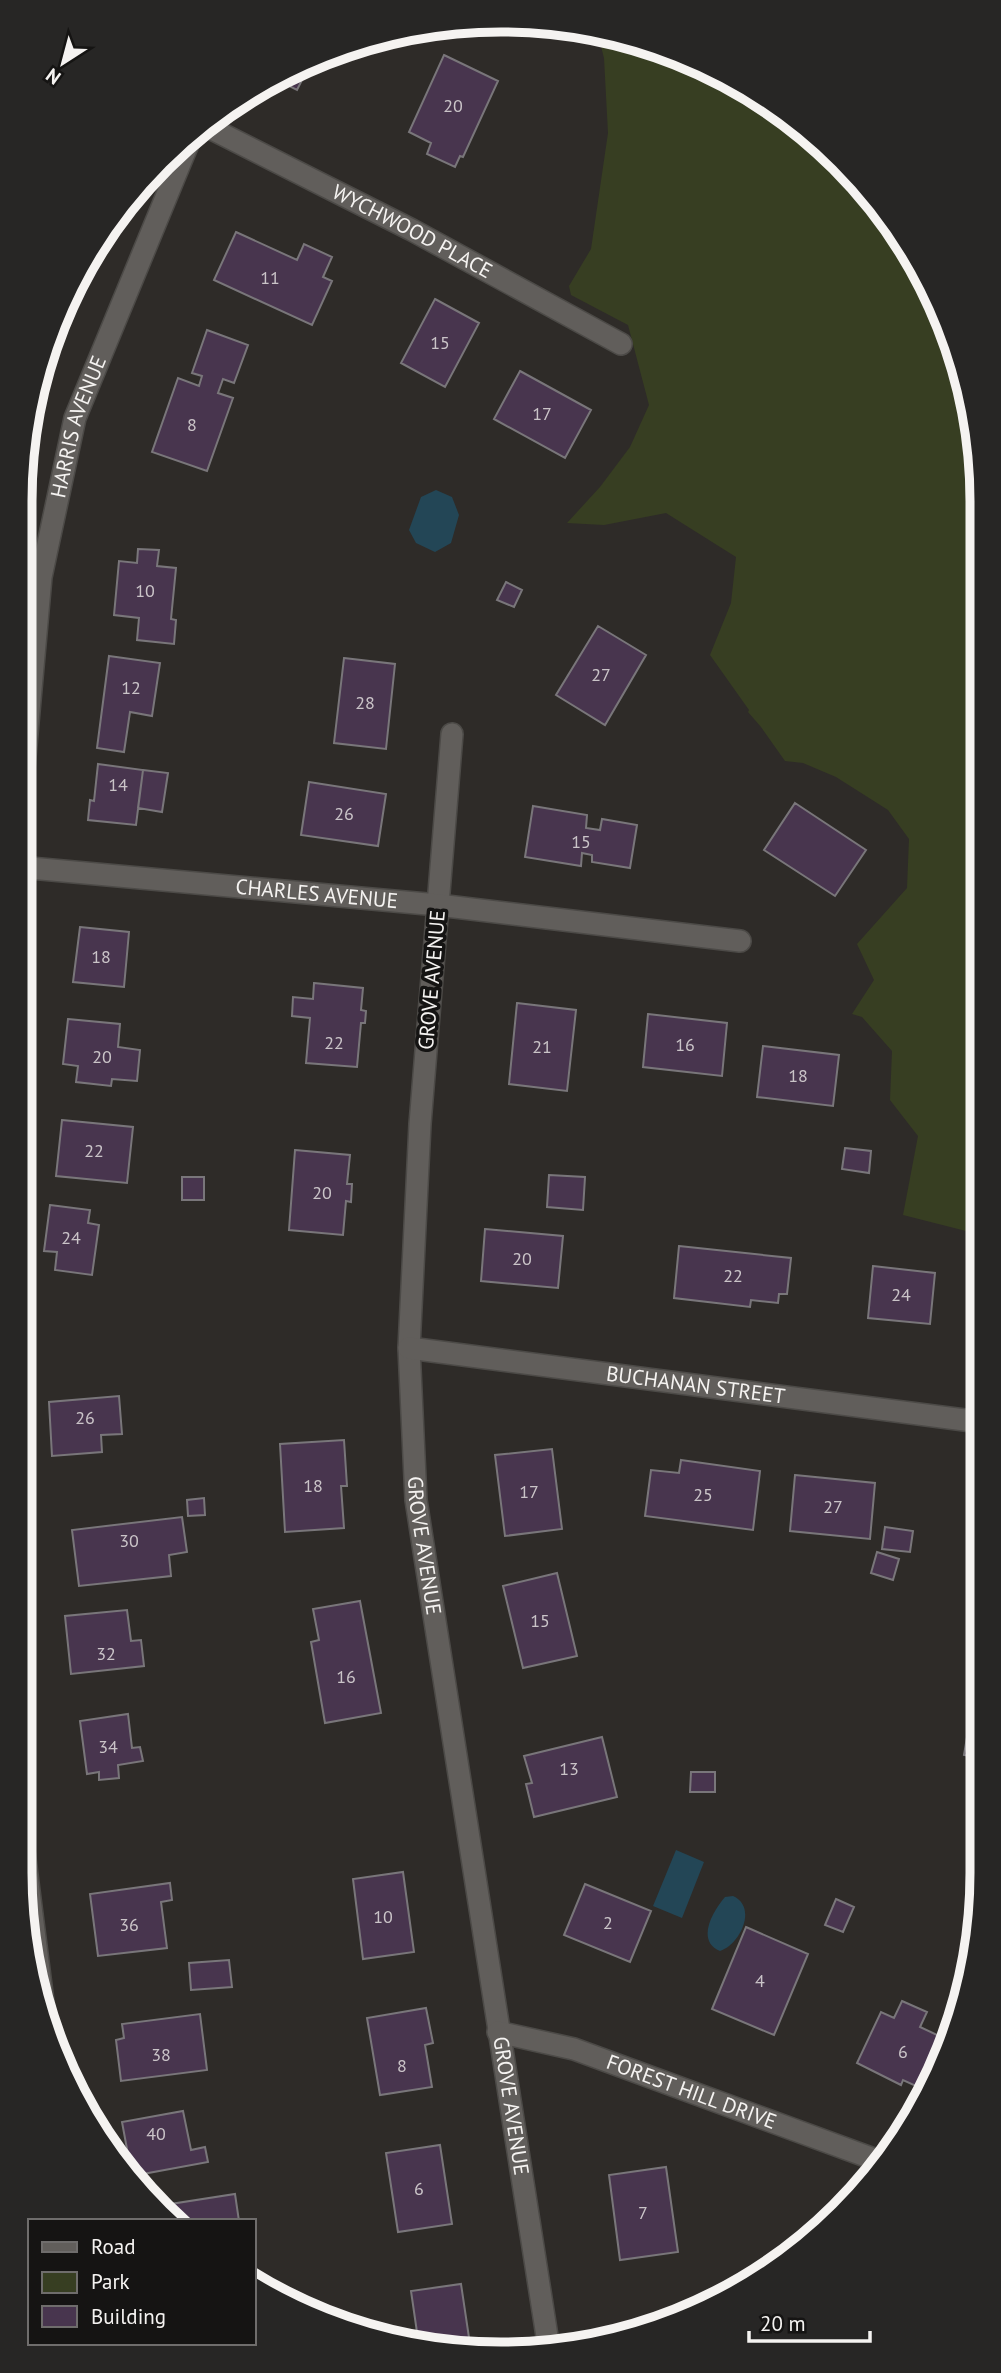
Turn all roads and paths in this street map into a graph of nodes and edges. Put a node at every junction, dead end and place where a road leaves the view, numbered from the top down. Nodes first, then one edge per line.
1 (213, 130) edge
2 (183, 155) edge
3 (621, 344) dead end
4 (32, 678) edge
5 (452, 734) dead end
6 (32, 868) edge
7 (438, 905) junction
8 (740, 941) dead end
9 (409, 1348) junction
10 (970, 1421) edge
11 (498, 2032) junction
12 (873, 2159) edge
13 (547, 2338) edge

1 - 3 street, WYCHWOOD PLACE
2 - 4 street, HARRIS AVENUE
5 - 7 street, GROVE AVENUE
6 - 7 street, CHARLES AVENUE
7 - 8 street, CHARLES AVENUE
7 - 9 street, GROVE AVENUE
9 - 10 street, BUCHANAN STREET
9 - 11 street, GROVE AVENUE
11 - 12 street, FOREST HILL DRIVE
11 - 13 street, GROVE AVENUE

